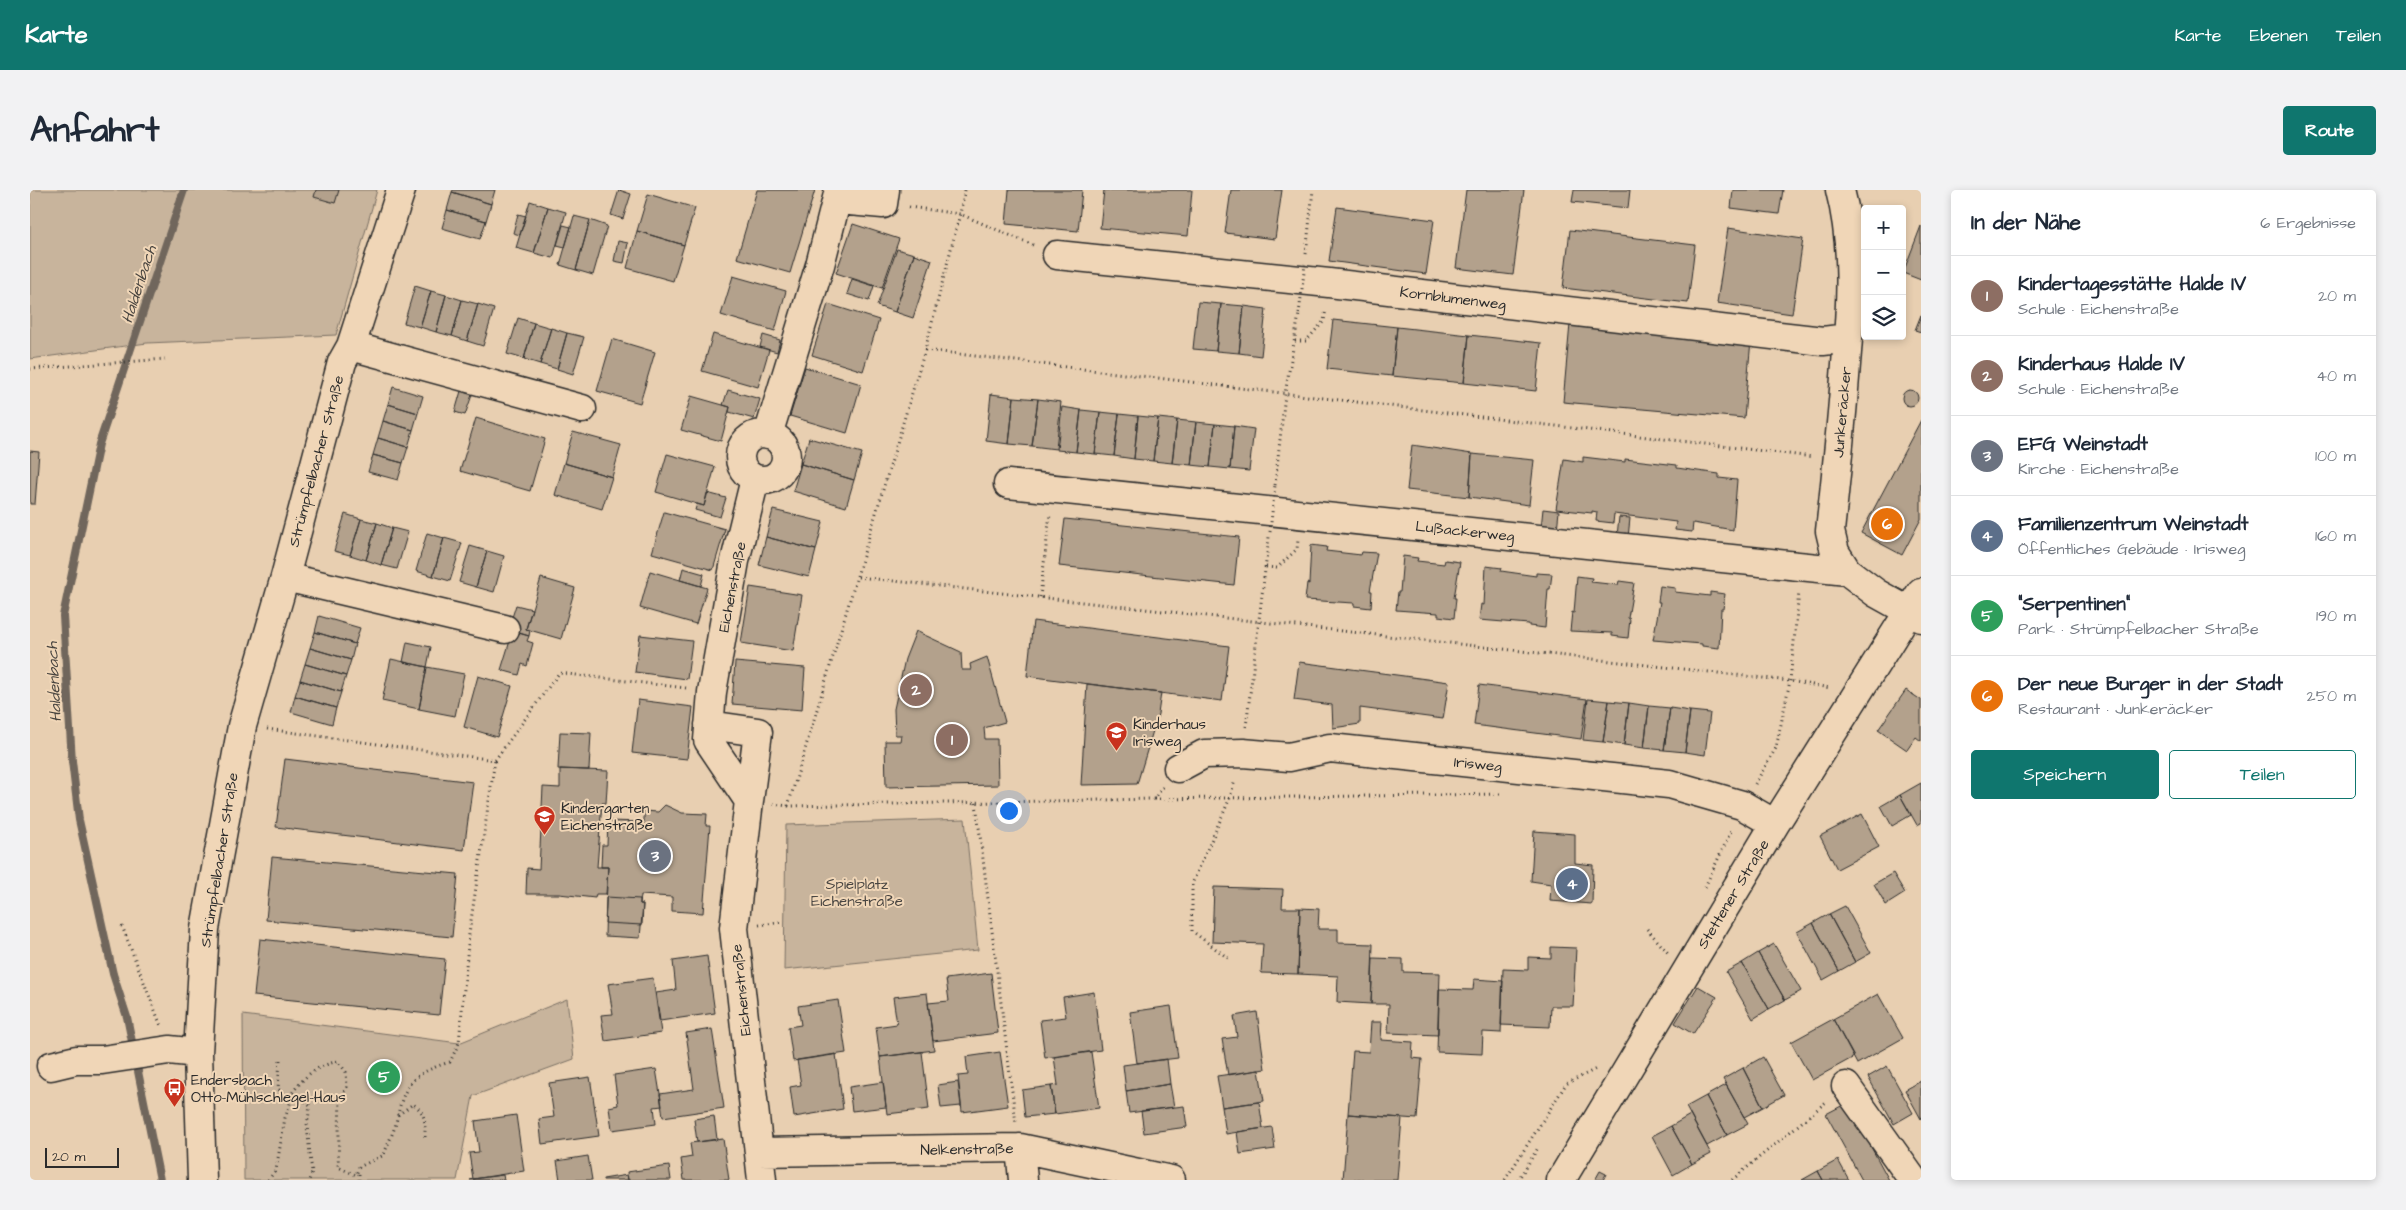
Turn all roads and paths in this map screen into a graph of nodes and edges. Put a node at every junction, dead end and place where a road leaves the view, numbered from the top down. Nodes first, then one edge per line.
1 (401, 190) edge
2 (965, 190) edge
3 (1313, 190) edge
4 (1840, 190) edge
5 (839, 195) edge
6 (884, 197) edge
7 (960, 214) junction
8 (1307, 245) dead end
9 (1057, 255) joint
10 (1305, 264) dead end
11 (1324, 321) dead end
12 (1848, 338) junction
13 (1295, 341) junction
14 (351, 346) junction
15 (925, 350) junction
16 (165, 359) dead end
17 (30, 369) edge
18 (1285, 394) junction
19 (582, 409) dead end
20 (1837, 460) junction
21 (1008, 484) dead end
22 (1053, 488) junction
23 (1297, 549) dead end
24 (1266, 567) junction
25 (1847, 571) junction
26 (284, 577) junction
27 (858, 577) junction
28 (1040, 597) junction
29 (1917, 607) edge
30 (1260, 621) junction
31 (505, 629) dead end
32 (1834, 688) dead end
33 (712, 692) junction
34 (709, 725) junction
35 (242, 726) junction
36 (1243, 753) junction
37 (495, 760) junction
38 (1178, 768) joint
39 (1509, 794) dead end
40 (1230, 798) junction
41 (1154, 799) junction
42 (749, 801) junction
43 (976, 803) junction
44 (788, 806) junction
45 (1775, 824) junction
46 (122, 926) dead end
47 (1647, 930) dead end
48 (1672, 957) dead end
49 (1228, 958) dead end
50 (162, 1051) junction
51 (198, 1053) junction
52 (280, 1060) dead end
53 (51, 1066) dead end
54 (1846, 1086) joint
55 (291, 1096) junction
56 (397, 1118) junction
57 (425, 1137) dead end
58 (1020, 1148) junction
59 (1538, 1148) dead end
60 (759, 1152) junction
61 (359, 1167) junction
62 (202, 1180) edge
63 (268, 1180) edge
64 (309, 1180) edge
65 (359, 1180) edge
66 (762, 1180) edge
67 (1023, 1180) edge
68 (1171, 1180) edge
69 (1518, 1180) edge
70 (1561, 1180) edge
71 (1732, 1180) edge
72 (1913, 1180) edge

1 - 14 street, Strümpfelbacher Straße
2 - 7 path
3 - 8 path
4 - 12 street, Junkeräcker
5 - 6 street, Eichenstraße
5 - 33 street, Eichenstraße
6 - 7 path
7 - 9 path
7 - 15 path
9 - 12 street, Kornblumenweg
10 - 13 path, bridge
11 - 13 path
12 - 20 street, Junkeräcker
13 - 18 path
14 - 19 street
14 - 26 street, Strümpfelbacher Straße
15 - 18 path
15 - 27 path
16 - 17 path
18 - 20 path
18 - 24 path, bridge
20 - 25 street, Junkeräcker
21 - 22 street, Lußackerweg
22 - 25 street, Lußackerweg
22 - 28 path
23 - 24 path
24 - 30 path
25 - 29 street
26 - 31 street
26 - 35 street, Strümpfelbacher Straße
27 - 28 path
27 - 44 path
28 - 30 path
29 - 45 street, Stettener Straße
30 - 32 path
30 - 36 path
33 - 34 street, Eichenstraße
33 - 37 path
34 - 42 street, Eichenstraße
34 - 42 street, Eichenstraße
35 - 37 path
35 - 51 street, Strümpfelbacher Straße
36 - 38 street, Irisweg
36 - 40 path
36 - 45 street, Irisweg
37 - 56 path
38 - 41 path
39 - 40 path
40 - 41 path
40 - 49 path
41 - 43 path
42 - 44 path
42 - 60 street, Eichenstraße
43 - 44 path
43 - 58 path
45 - 70 street, Stettener Straße
46 - 50 path
47 - 48 path
50 - 51 street
50 - 53 street
51 - 62 street, Strümpfelbacher Straße
52 - 55 path
54 - 71 path
54 - 72 street
55 - 61 path
55 - 63 path
55 - 64 path
56 - 57 path
56 - 61 path
58 - 60 street, Nelkenstraße
58 - 67 street
58 - 68 street, Nelkenstraße
59 - 69 path
60 - 66 street, Eichenstraße
61 - 65 path

